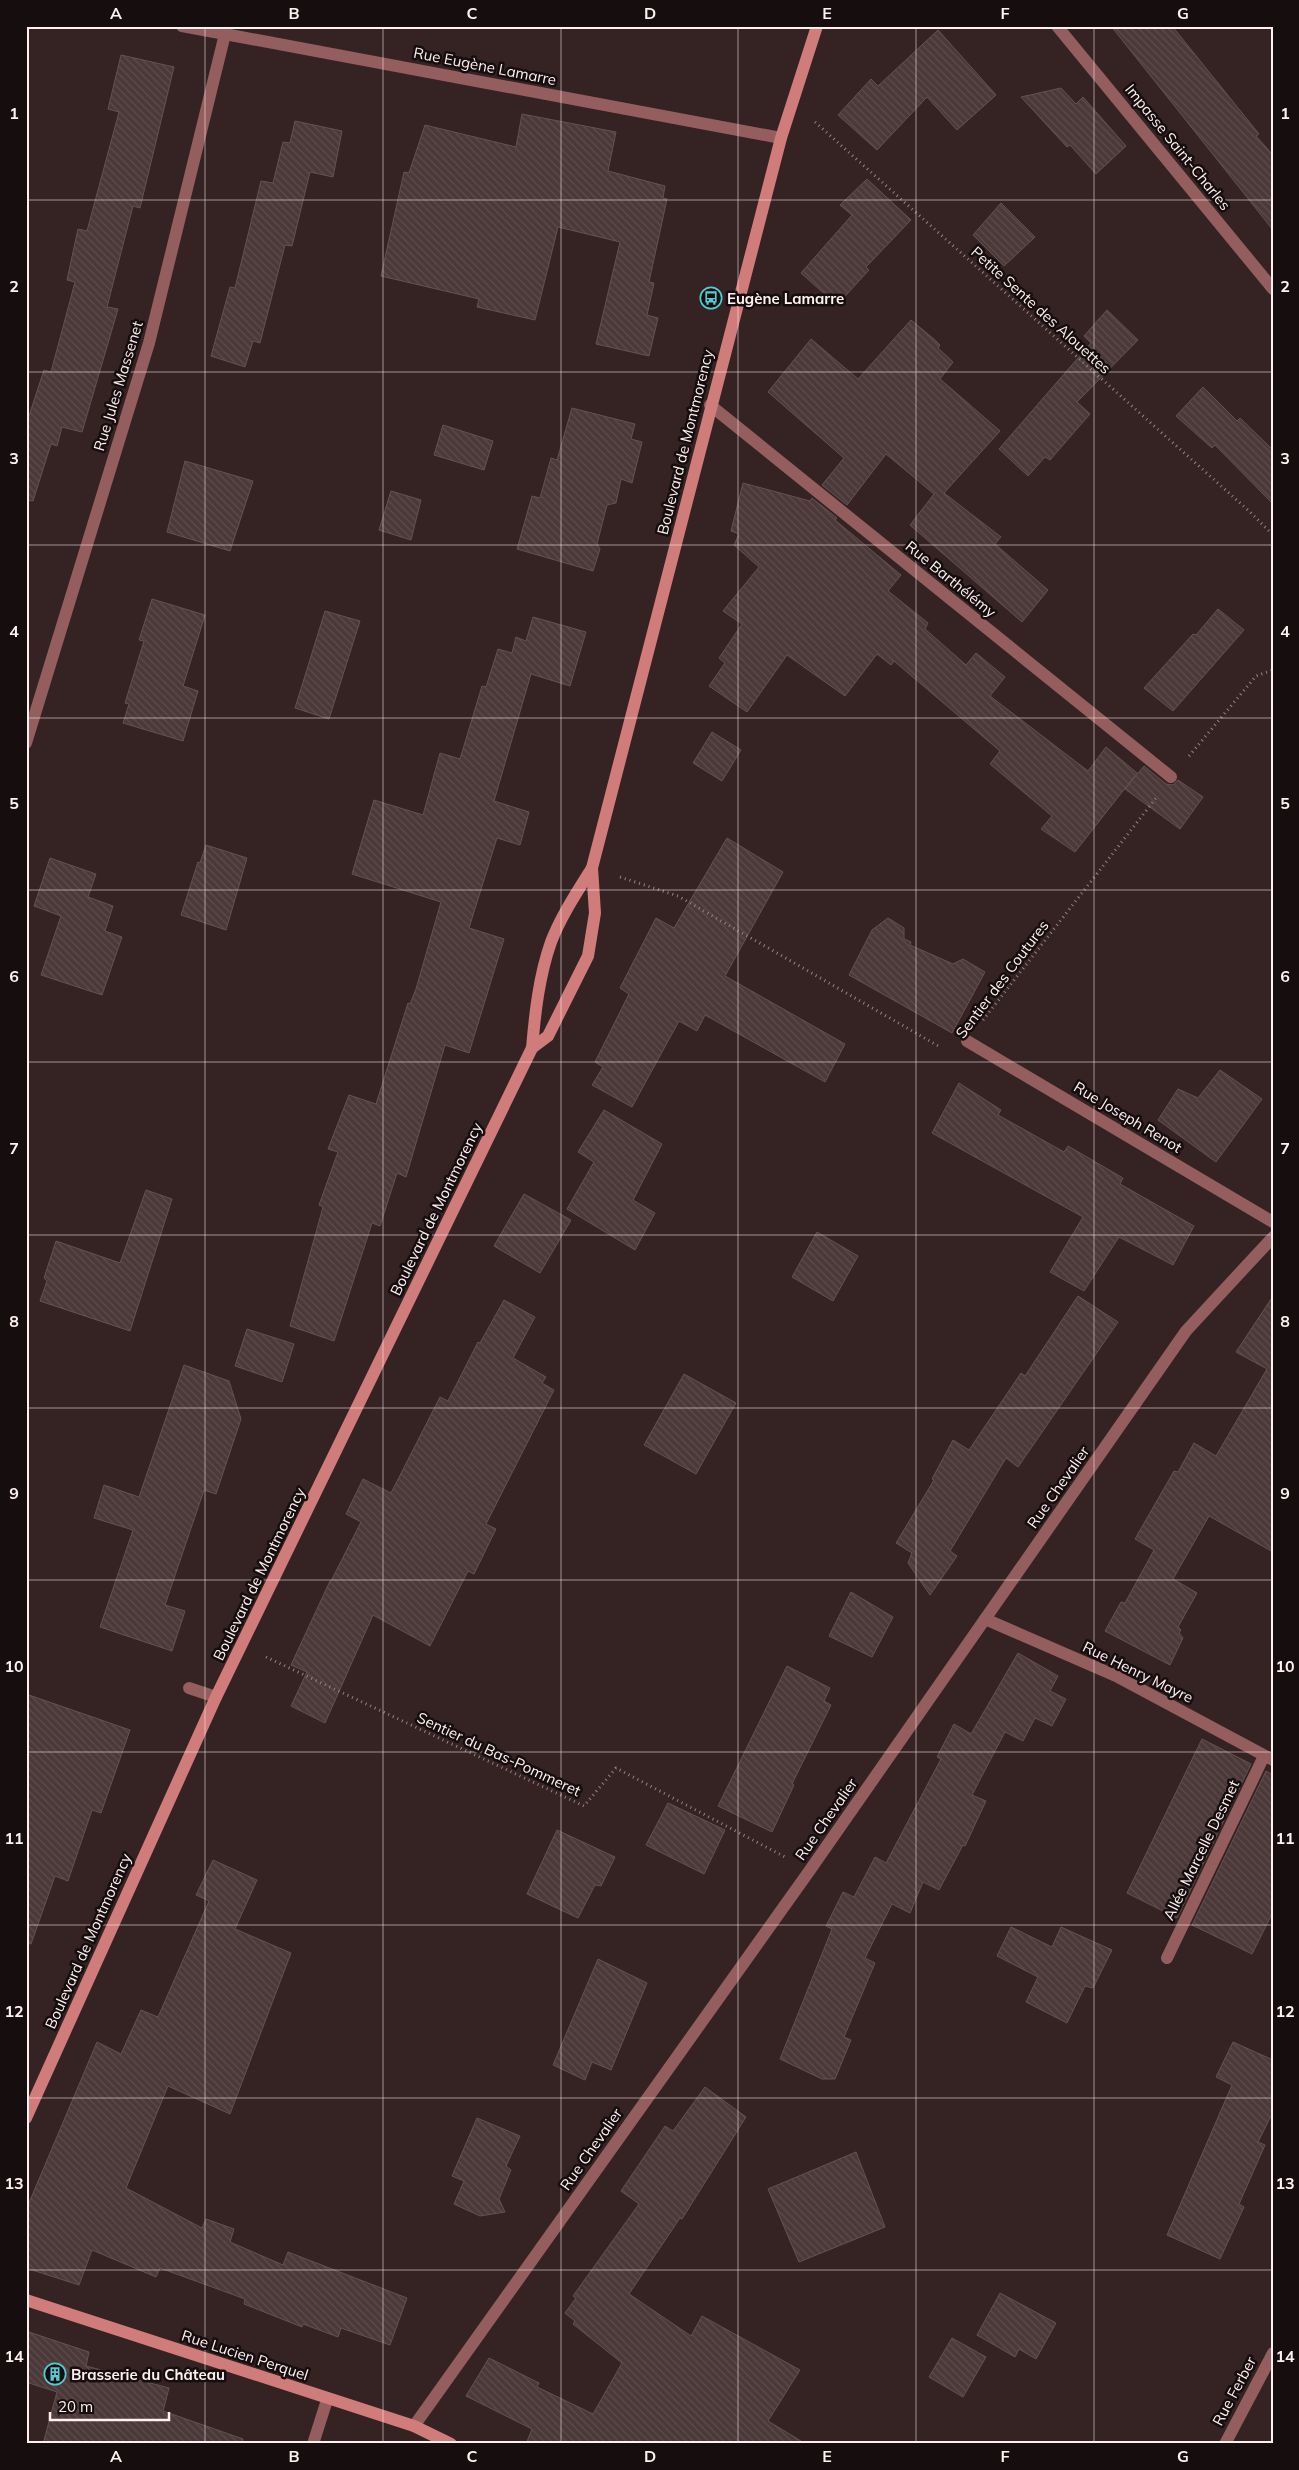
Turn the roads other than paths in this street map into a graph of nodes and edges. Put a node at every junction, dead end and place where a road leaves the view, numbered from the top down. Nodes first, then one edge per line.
1 (182, 26) edge
2 (817, 26) edge
3 (1058, 26) edge
4 (225, 34) junction
5 (781, 138) junction
6 (1273, 289) edge
7 (710, 406) junction
8 (26, 743) edge
9 (1171, 777) road end
10 (592, 868) junction
11 (967, 1041) road end
12 (532, 1048) junction
13 (1273, 1222) edge
14 (1273, 1237) edge
15 (985, 1619) junction
16 (189, 1688) dead end
17 (216, 1697) junction
18 (1269, 1758) edge
19 (1167, 1958) dead end
20 (26, 2118) edge
21 (26, 2300) edge
22 (1273, 2353) edge
23 (327, 2400) junction
24 (414, 2426) junction
25 (313, 2444) edge
26 (451, 2444) edge
27 (1224, 2444) edge

1 - 4 street, Rue Eugène Lamarre
2 - 5 street, Boulevard de Montmorency
3 - 6 street, Impasse Saint-Charles
4 - 5 street, Rue Eugène Lamarre
4 - 8 street, Rue Jules Massenet
5 - 7 street, Boulevard de Montmorency
7 - 9 street, Rue Barthélémy
7 - 10 street, Boulevard de Montmorency
10 - 12 street, Boulevard de Montmorency
10 - 12 street, Boulevard de Montmorency
11 - 13 street, Rue Joseph Renot
12 - 17 street, Boulevard de Montmorency
14 - 15 street, Rue Chevalier
15 - 18 street, Rue Henry Mayre
15 - 24 street, Rue Chevalier
16 - 17 street
17 - 20 street, Boulevard de Montmorency
18 - 19 street, Allée Marcelle Desmet
21 - 23 street, Rue Lucien Perquel
22 - 27 street, Rue Ferber
23 - 24 street, Rue Lucien Perquel
23 - 25 street
24 - 26 street, Rue Lucien Perquel

